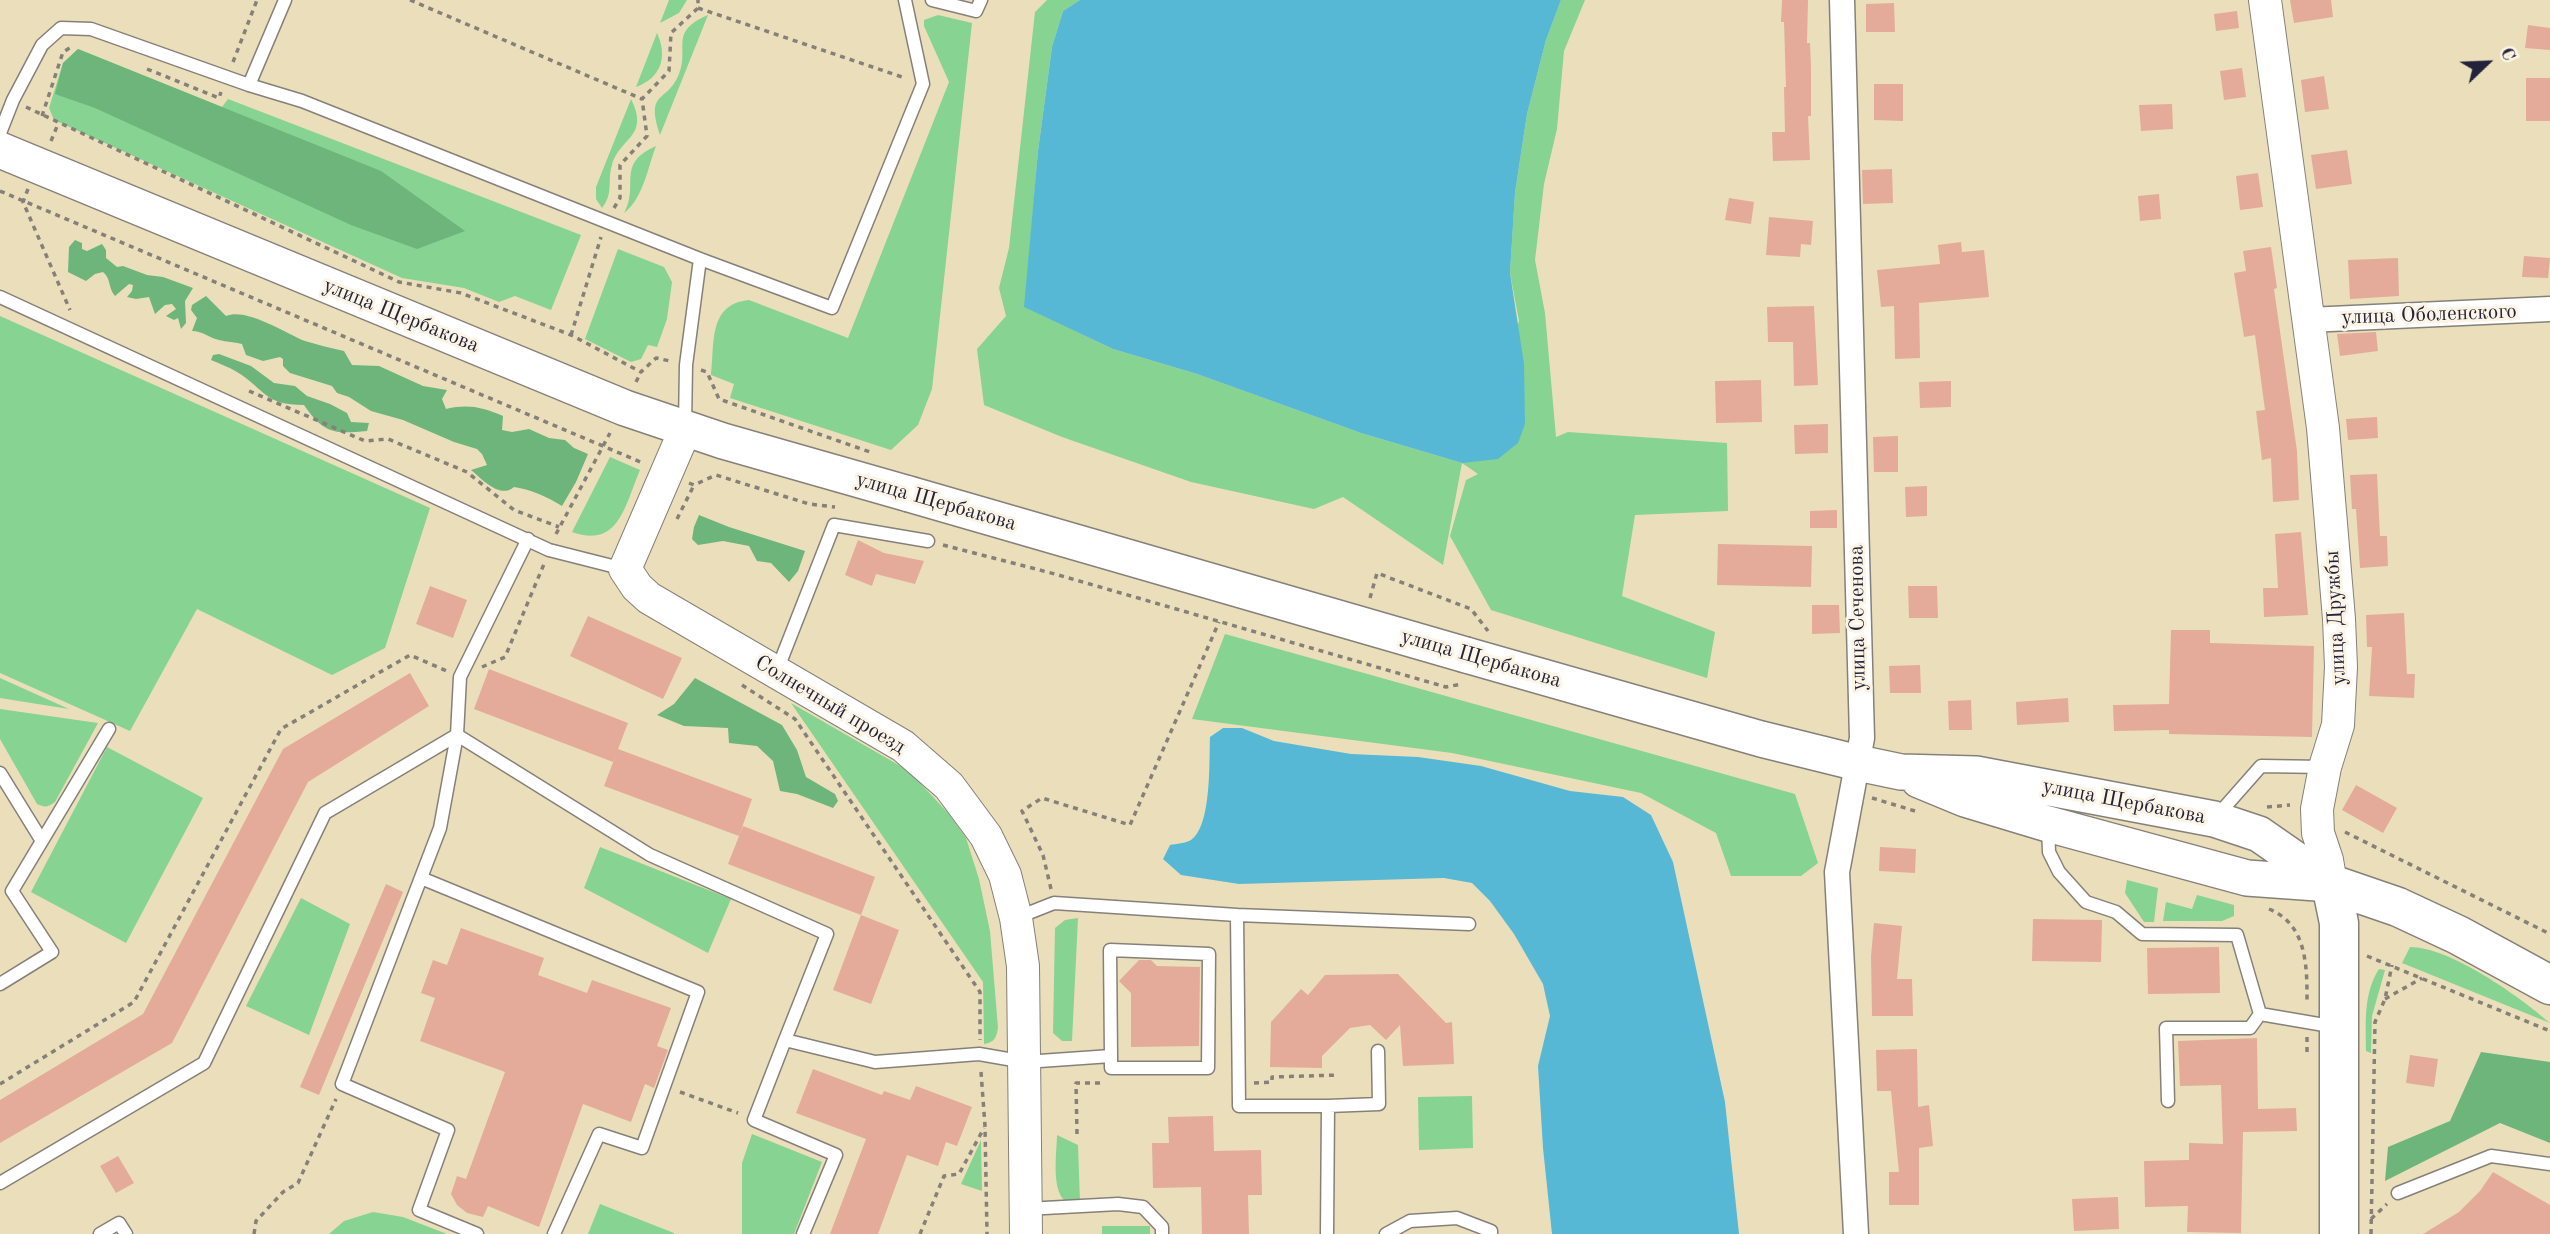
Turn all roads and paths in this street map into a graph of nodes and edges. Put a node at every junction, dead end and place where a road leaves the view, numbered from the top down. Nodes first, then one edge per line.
1 (285, 0) edge
2 (410, 0) edge
3 (698, 0) edge
4 (905, 0) edge
5 (932, 0) edge
6 (981, 0) edge
7 (1842, 0) edge
8 (2265, 0) edge
9 (698, 8) junction
10 (923, 84) junction
11 (249, 85) junction
12 (642, 99) junction
13 (13, 100) junction
14 (58, 124) junction
15 (0, 133) edge
16 (0, 149) edge
17 (39, 167) junction
18 (0, 191) edge
19 (23, 202) junction
20 (606, 222) junction
21 (700, 259) junction
22 (0, 297) edge
23 (2550, 309) edge
24 (72, 314) dead end
25 (2308, 320) junction
26 (570, 335) junction
27 (686, 365) junction
28 (237, 386) dead end
29 (685, 430) junction
30 (881, 456) dead end
31 (680, 480) junction
32 (840, 508) dead end
33 (559, 527) dead end
34 (673, 528) dead end
35 (528, 539) junction
36 (928, 541) joint
37 (625, 569) junction
38 (1370, 598) dead end
39 (1219, 622) junction
40 (1354, 648) dead end
41 (1477, 657) junction
42 (1350, 660) junction
43 (776, 673) junction
44 (460, 677) junction
45 (738, 682) dead end
46 (109, 729) dead end
47 (457, 735) junction
48 (1858, 763) junction
49 (2325, 767) junction
50 (1901, 772) junction
51 (0, 773) edge
52 (2317, 809) junction
53 (2214, 819) junction
54 (2048, 824) junction
55 (2259, 834) junction
56 (42, 841) junction
57 (421, 878) junction
58 (2331, 884) junction
59 (1054, 903) junction
60 (1237, 915) junction
61 (1016, 918) junction
62 (1469, 925) dead end
63 (2550, 934) edge
64 (2339, 947) junction
65 (2392, 965) junction
66 (2422, 978) junction
67 (0, 984) edge
68 (2550, 985) edge
69 (2385, 999) junction
70 (2260, 1014) junction
71 (2338, 1027) junction
72 (2550, 1031) edge
73 (785, 1040) junction
74 (1378, 1051) dead end
75 (979, 1054) junction
76 (1111, 1056) junction
77 (1025, 1062) junction
78 (1339, 1076) dead end
79 (1103, 1083) dead end
80 (1239, 1083) junction
81 (0, 1084) edge
82 (342, 1084) junction
83 (664, 1087) junction
84 (2168, 1101) dead end
85 (1328, 1106) junction
86 (754, 1120) junction
87 (985, 1126) junction
88 (1077, 1134) dead end
89 (2550, 1164) edge
90 (0, 1183) edge
91 (2398, 1193) joint
92 (1026, 1221) edge
93 (2355, 1226) edge
94 (100, 1234) edge
95 (126, 1234) edge
96 (254, 1234) edge
97 (477, 1234) edge
98 (554, 1234) edge
99 (803, 1234) edge
100 (920, 1234) edge
101 (987, 1234) edge
102 (1162, 1234) edge
103 (1327, 1234) edge
104 (1386, 1234) edge
105 (1491, 1234) edge
106 (1856, 1234) edge
107 (2371, 1234) edge

1 - 11 lane
2 - 12 path
3 - 9 path
4 - 10 lane
5 - 6 lane
7 - 48 street, улица Сеченова
8 - 25 street, улица Дружбы
9 - 10 path
9 - 12 path
10 - 21 lane
11 - 13 lane
11 - 20 lane
12 - 20 path
13 - 14 path
13 - 15 lane
14 - 17 path
14 - 26 path
16 - 17 main road, улица Щербакова
17 - 19 path
17 - 29 main road, улица Щербакова
18 - 19 path
19 - 24 path
19 - 31 path
20 - 21 lane
20 - 26 path
21 - 27 lane
22 - 35 lane
23 - 25 street, улица Оболенского
25 - 49 street, улица Дружбы
26 - 27 path
27 - 29 lane
27 - 30 path
28 - 33 path
29 - 31 street
29 - 41 main road, улица Щербакова, bridge
31 - 32 path
31 - 34 path
31 - 37 street
35 - 37 lane
35 - 44 lane
36 - 39 path
36 - 43 lane
37 - 43 street, Солнечный проезд
38 - 41 path
39 - 42 path
39 - 59 path
40 - 42 path
41 - 42 path
41 - 48 main road, улица Щербакова
43 - 61 street, Солнечный проезд
44 - 47 lane
44 - 81 path
45 - 75 path
46 - 56 lane
47 - 57 lane
47 - 73 lane
47 - 90 lane
48 - 50 main road, улица Щербакова
48 - 106 street, улица Сеченова
49 - 52 street, улица Дружбы
49 - 53 lane
50 - 53 main road, улица Щербакова
50 - 54 main road, улица Щербакова
51 - 56 lane
52 - 55 path
52 - 58 street, улица Дружбы
52 - 63 path
53 - 55 main road, улица Щербакова
54 - 58 main road, улица Щербакова
54 - 70 lane
55 - 58 main road, улица Щербакова
56 - 67 lane
57 - 82 lane
57 - 83 lane
58 - 64 main road, улица Дружбы
58 - 68 main road, улица Щербакова
59 - 60 lane
59 - 61 lane
60 - 62 lane
60 - 80 lane
61 - 77 street, Солнечный проезд
64 - 65 path
64 - 71 main road, улица Дружбы
65 - 66 path
65 - 69 path
66 - 69 path
66 - 72 path
69 - 93 path
70 - 71 lane
70 - 84 lane
71 - 93 main road, улица Дружбы
73 - 75 lane
73 - 86 lane
74 - 85 lane
75 - 77 lane
75 - 87 path
76 - 76 lane
76 - 77 lane
77 - 92 street, Солнечный проезд
78 - 80 path
79 - 88 path
80 - 85 lane
82 - 96 path
82 - 97 lane
83 - 86 path
83 - 98 lane
85 - 103 lane
86 - 99 lane
87 - 100 path
87 - 101 path
89 - 91 lane
91 - 93 path
92 - 102 lane
93 - 107 path
94 - 95 lane
104 - 105 lane

